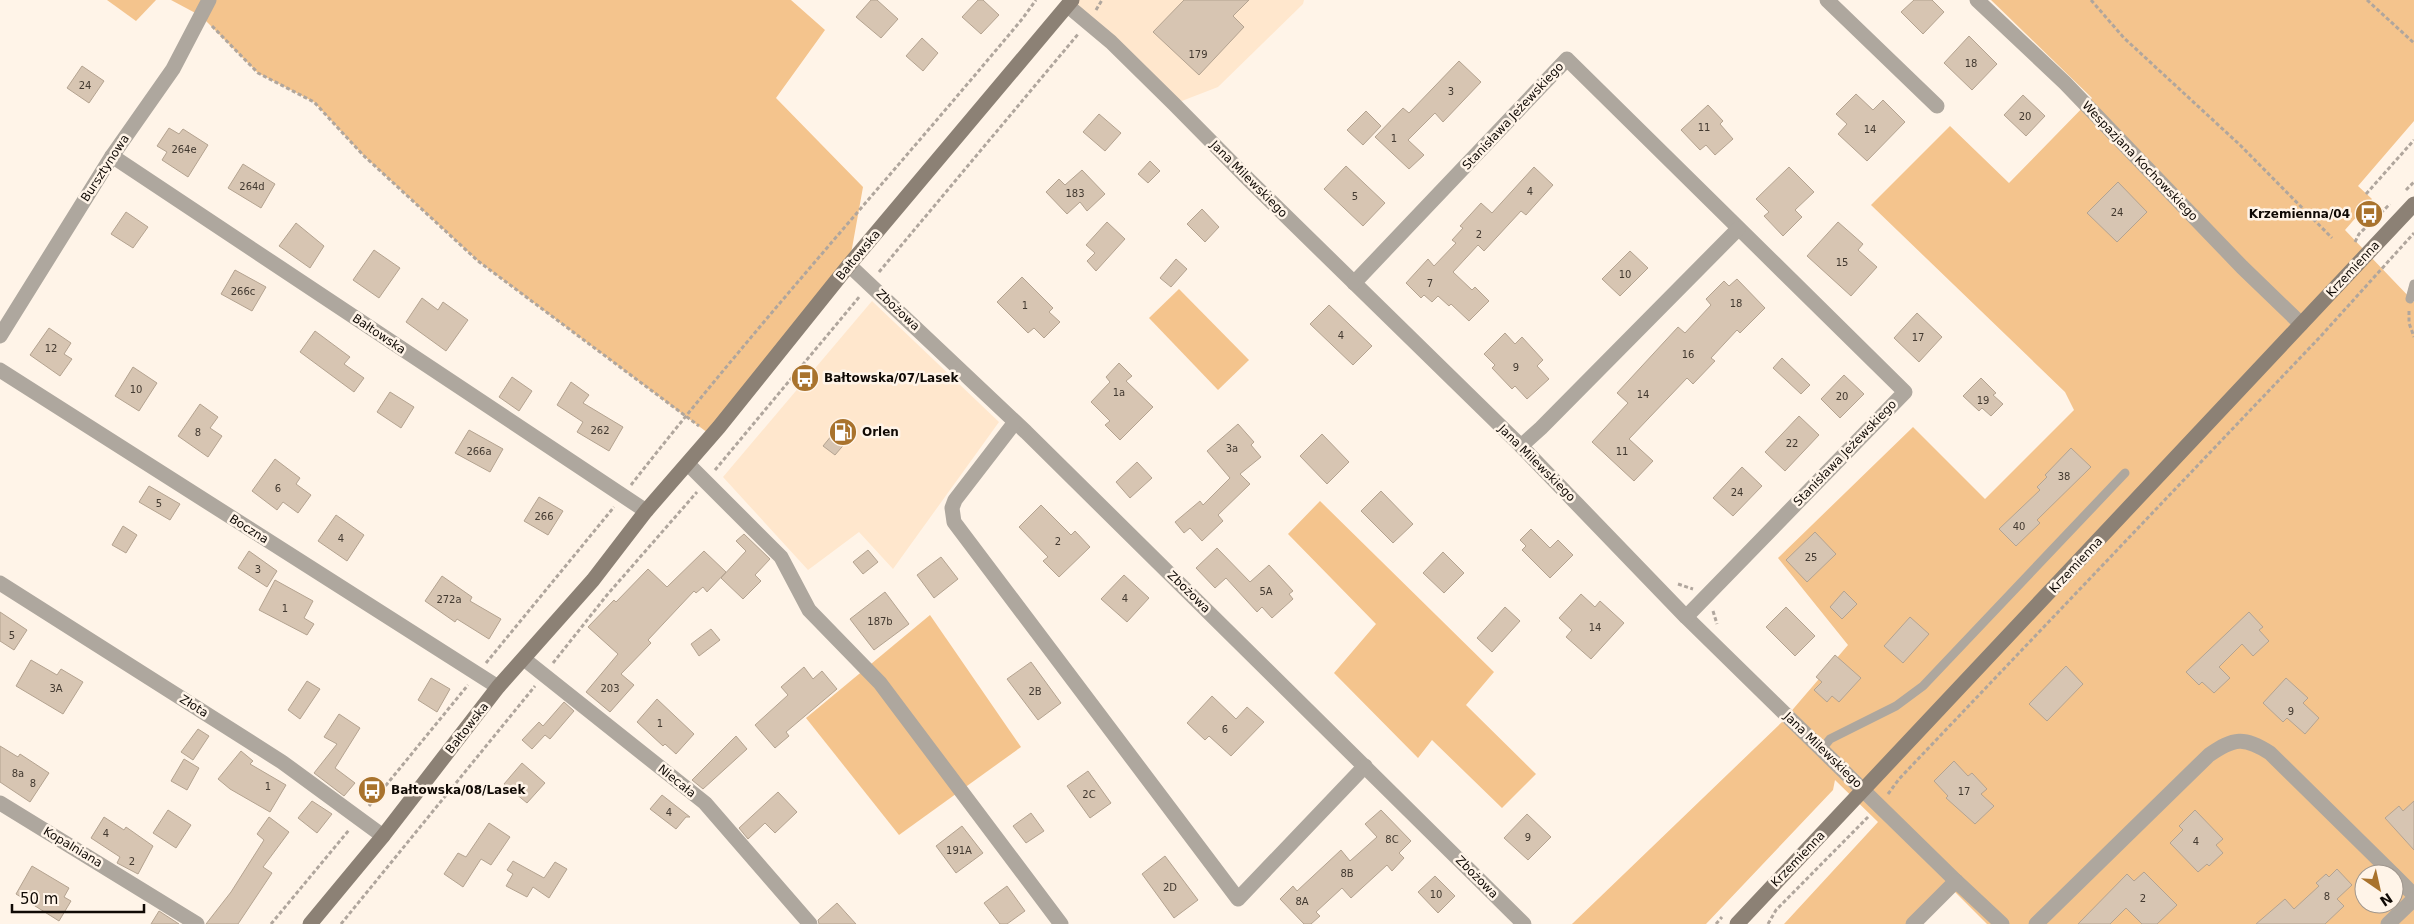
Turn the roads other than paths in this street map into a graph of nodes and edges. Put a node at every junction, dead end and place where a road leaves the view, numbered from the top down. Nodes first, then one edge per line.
1 (209, 0) edge
2 (1827, 0) edge
3 (1977, 0) edge
4 (1070, 3) edge
5 (1937, 106) dead end
6 (112, 156) junction
7 (2414, 204) edge
8 (1738, 229) junction
9 (849, 264) junction
10 (1354, 283) junction
11 (2414, 284) edge
12 (2410, 300) road end
13 (2302, 324) junction
14 (0, 336) edge
15 (0, 370) edge
16 (1015, 422) junction
17 (1521, 446) junction
18 (688, 464) junction
19 (2125, 473) dead end
20 (646, 511) junction
21 (0, 583) edge
22 (1686, 617) junction
23 (524, 659) junction
24 (498, 688) junction
25 (1822, 749) junction
26 (1365, 766) junction
27 (1864, 790) junction
28 (0, 803) edge
29 (383, 836) junction
30 (2384, 864) edge
31 (1956, 882) junction
32 (2404, 884) edge
33 (2414, 895) edge
34 (2414, 899) edge
35 (1523, 923) edge
36 (197, 924) edge
37 (310, 924) edge
38 (810, 924) edge
39 (1061, 924) edge
40 (1737, 924) edge
41 (1914, 924) edge
42 (2002, 924) edge
43 (2036, 924) edge
44 (2388, 924) edge

1 - 6 street, Bursztynowa
2 - 5 street
3 - 13 street, Wespazjana Kochowskiego
4 - 9 main road, Bałtowska
4 - 10 street, Jana Milewskiego
6 - 14 street, Bursztynowa
6 - 20 street, Bałtowska
7 - 13 main road, Krzemienna
8 - 10 street, Stanisława Jeżewskiego
8 - 17 street
8 - 22 street, Stanisława Jeżewskiego
9 - 16 street, Zbożowa
9 - 18 main road, Bałtowska
10 - 17 street, Jana Milewskiego
11 - 12 lane
13 - 27 main road, Krzemienna
15 - 24 street, Boczna
16 - 26 street, Zbożowa
16 - 26 street
17 - 22 street, Jana Milewskiego
18 - 20 main road, Bałtowska
18 - 39 street
19 - 25 lane
20 - 23 main road, Bałtowska
21 - 29 street, Złota
22 - 25 street, Jana Milewskiego
23 - 24 main road, Bałtowska
23 - 38 street, Niecała
24 - 29 main road, Bałtowska
25 - 27 street, Jana Milewskiego
26 - 35 street, Zbożowa
27 - 31 street, Jana Milewskiego
27 - 40 main road, Krzemienna
28 - 36 street, Kopalniana
29 - 37 main road, Bałtowska
30 - 43 street
31 - 41 street
31 - 42 street, Jana Milewskiego
32 - 33 street
34 - 44 street

